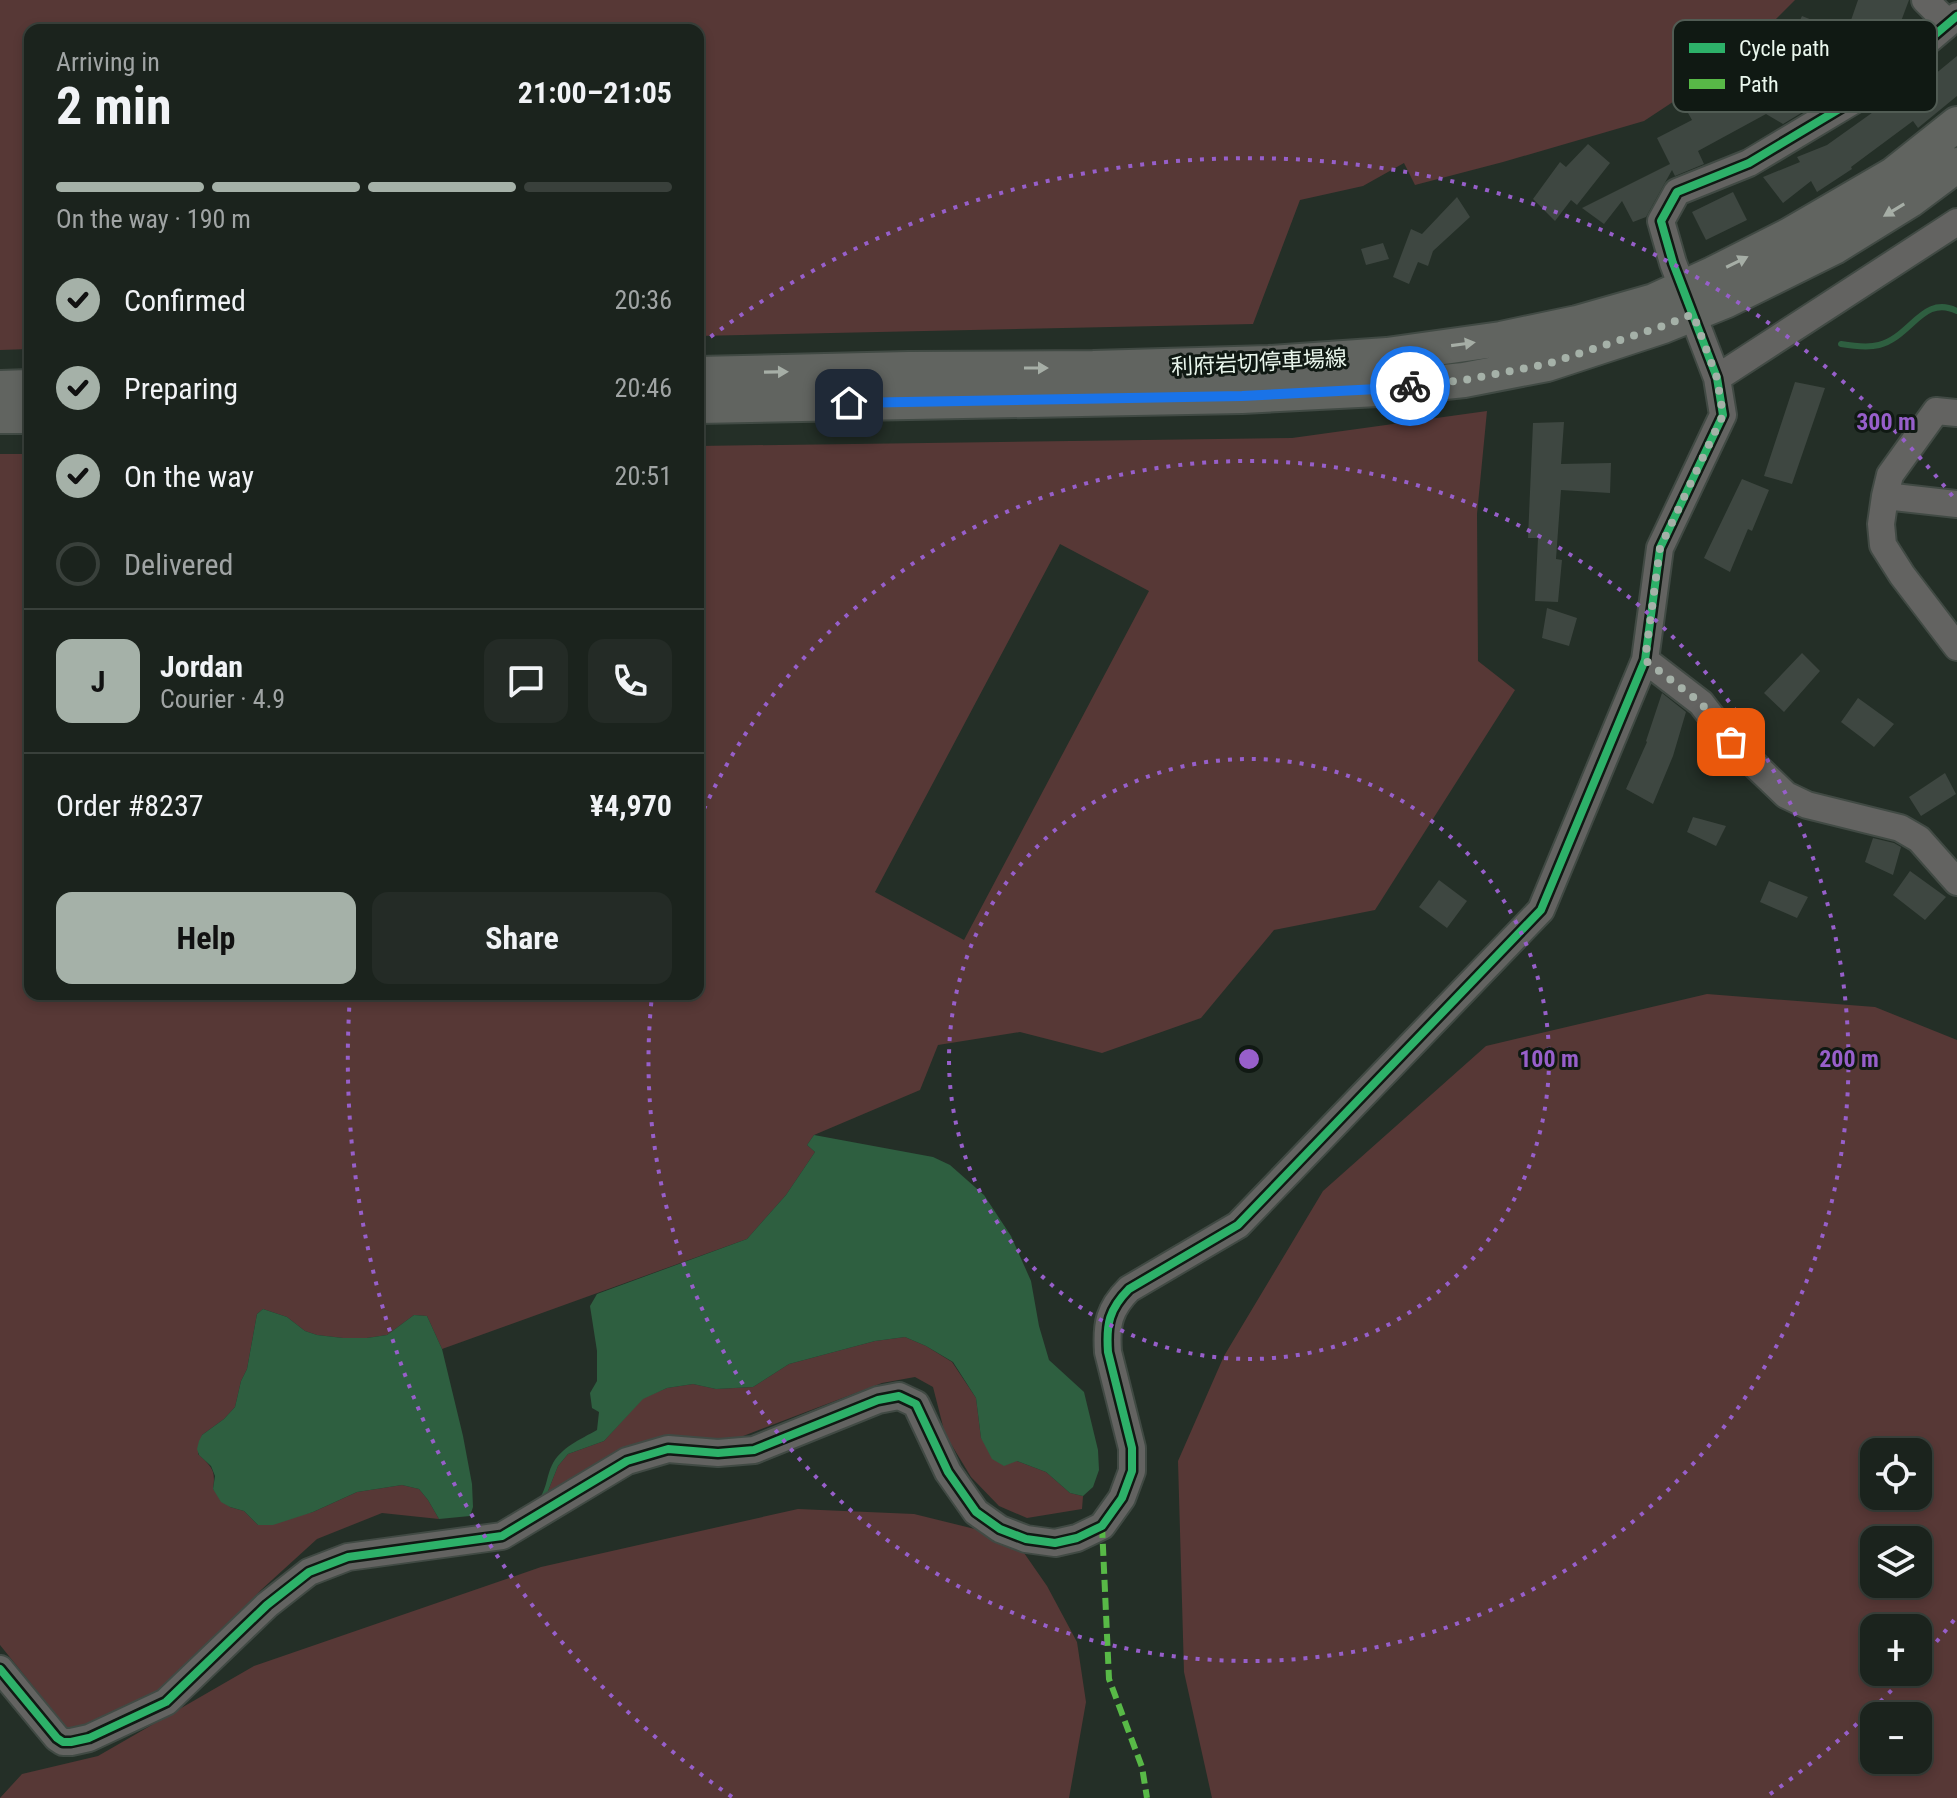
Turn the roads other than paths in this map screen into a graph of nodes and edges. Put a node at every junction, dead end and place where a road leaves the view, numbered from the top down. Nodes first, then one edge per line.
1 (1925, 0) edge
2 (1953, 19) edge
3 (1937, 33) edge
4 (1834, 112) edge
5 (1957, 124) edge
6 (1957, 165) edge
7 (1957, 222) edge
8 (1688, 301) junction
9 (704, 374) edge
10 (1717, 378) junction
11 (24, 387) edge
12 (0, 388) edge
13 (704, 406) edge
14 (1957, 413) edge
15 (0, 416) edge
16 (24, 416) edge
17 (1885, 496) junction
18 (1957, 504) edge
19 (1957, 647) edge
20 (1645, 660) junction
21 (1957, 882) edge
22 (0, 1669) edge

1 - 2 street
2 - 3 street
4 - 8 street
8 -> 5 main road, 利府岩切停車場線
6 -> 8 main road, 利府岩切停車場線
7 - 10 street
9 -> 8 main road, 利府岩切停車場線
8 - 10 street
8 - 13 main road, 利府岩切停車場線
10 - 20 street
11 - 12 main road
14 - 17 street
15 - 16 main road
17 - 18 street
17 - 19 street
20 - 21 street
20 - 22 street

